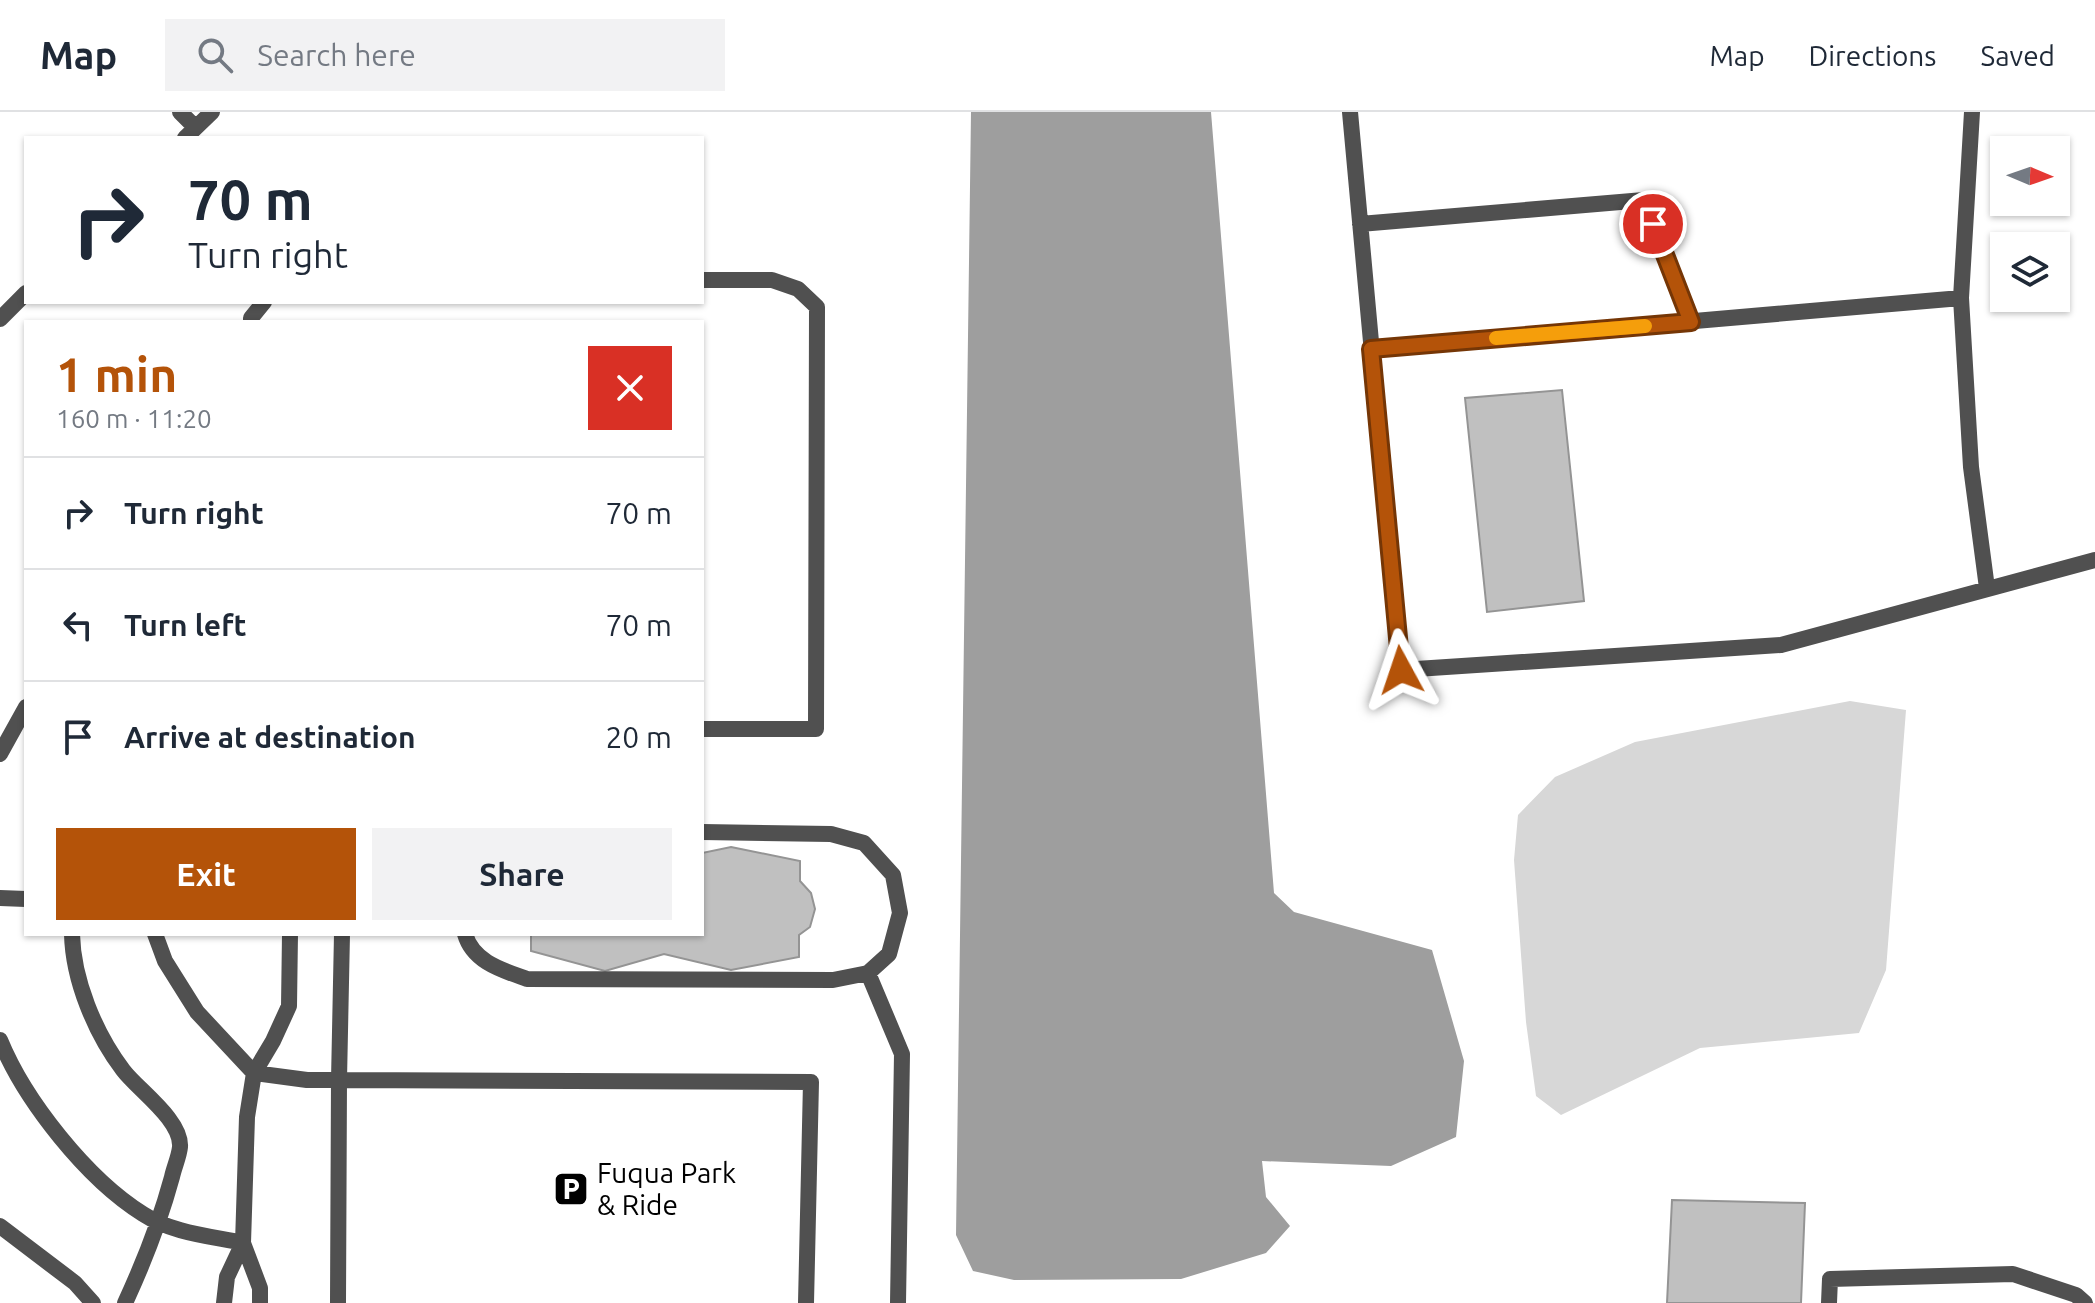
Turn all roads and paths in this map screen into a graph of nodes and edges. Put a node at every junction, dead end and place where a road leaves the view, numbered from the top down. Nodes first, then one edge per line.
1 (180, 112) edge
2 (212, 112) edge
3 (1350, 112) edge
4 (1972, 112) edge
5 (190, 133) edge
6 (1360, 224) junction
7 (704, 280) edge
8 (24, 295) edge
9 (1961, 298) junction
10 (262, 304) edge
11 (0, 319) edge
12 (251, 320) edge
13 (1691, 322) junction
14 (1371, 349) junction
15 (2095, 560) edge
16 (1987, 588) junction
17 (24, 711) edge
18 (704, 729) edge
19 (0, 754) edge
20 (704, 832) edge
21 (0, 898) edge
22 (24, 899) edge
23 (72, 936) edge
24 (156, 936) edge
25 (290, 936) edge
26 (342, 936) edge
27 (466, 936) edge
28 (868, 973) junction
29 (0, 1040) edge
30 (254, 1073) junction
31 (339, 1080) junction
32 (159, 1222) junction
33 (0, 1226) edge
34 (243, 1243) junction
35 (93, 1303) edge
36 (125, 1303) edge
37 (224, 1303) edge
38 (260, 1303) edge
39 (338, 1303) edge
40 (806, 1303) edge
41 (898, 1303) edge
42 (1829, 1303) edge
43 (2085, 1303) edge

1 - 5 lane
2 - 5 lane
3 - 6 lane
4 - 9 lane
6 - 13 lane
6 - 14 lane
7 - 18 lane
8 - 11 lane
9 - 13 lane
9 - 16 lane
10 - 12 lane
13 - 14 lane
14 - 16 lane
15 - 16 lane
17 - 19 lane
20 - 28 lane
21 - 22 lane
23 - 32 lane
24 - 30 lane
25 - 30 lane
26 - 31 lane
27 - 28 lane
28 - 41 lane
29 - 32 lane
30 - 31 lane
30 - 34 lane
31 - 39 lane
31 - 40 lane
32 - 34 lane
32 - 36 lane
33 - 35 lane
34 - 37 lane
34 - 38 lane
42 - 43 lane

